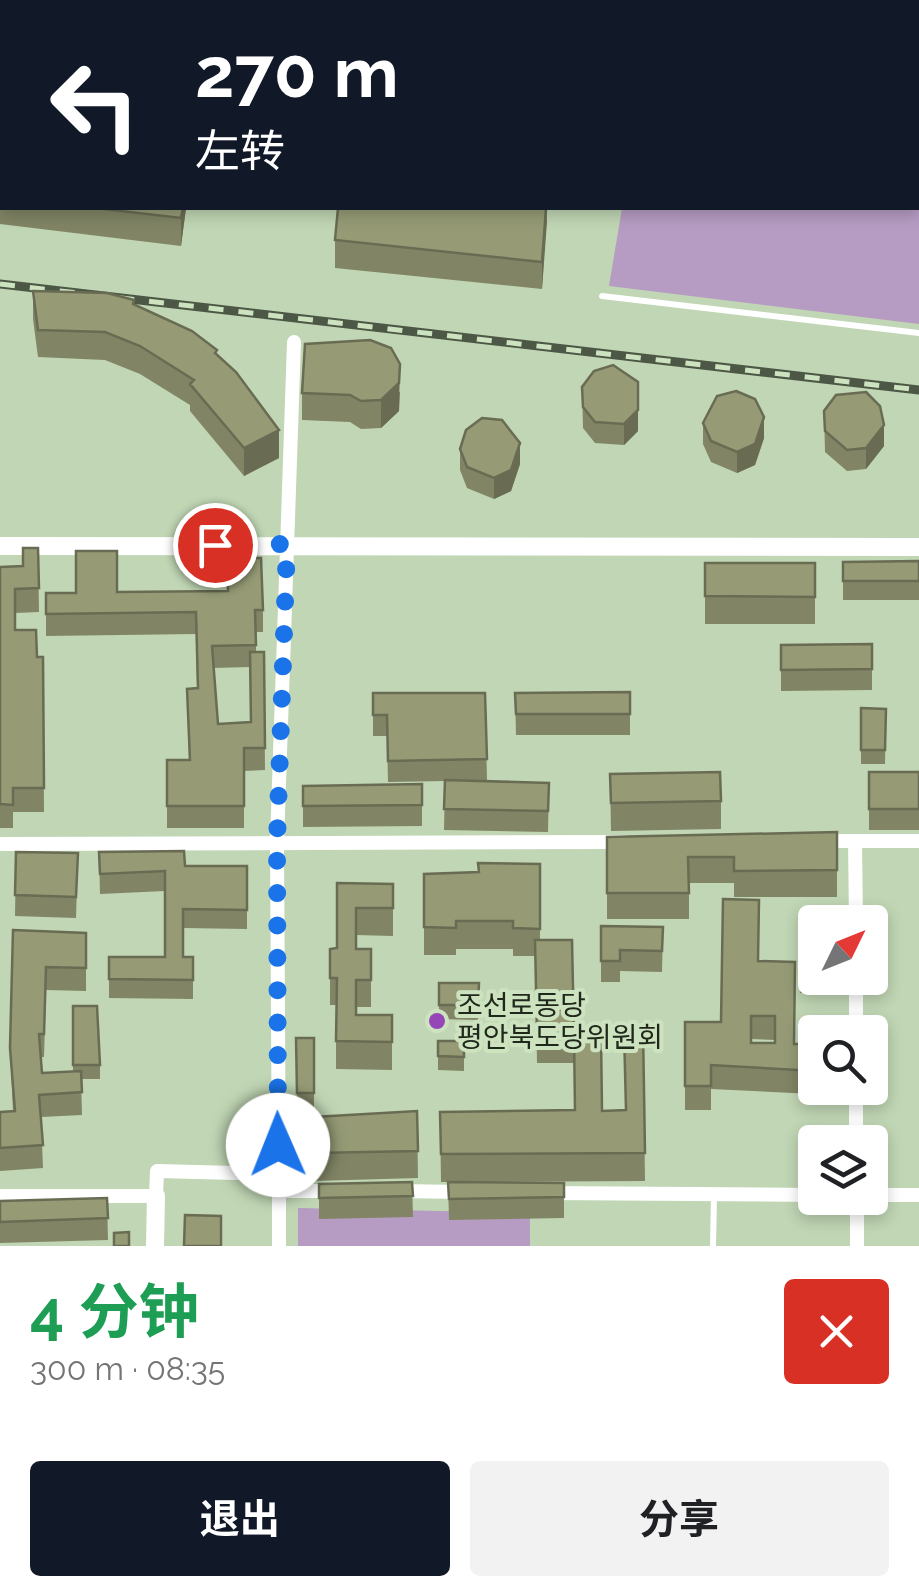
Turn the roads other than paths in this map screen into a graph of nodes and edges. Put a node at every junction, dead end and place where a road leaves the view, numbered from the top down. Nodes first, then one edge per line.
1 (602, 296) dead end
2 (919, 333) edge
3 (294, 342) dead end
4 (287, 544) junction
5 (0, 546) edge
6 (919, 547) edge
7 (856, 841) junction
8 (919, 841) edge
9 (277, 842) junction
10 (649, 842) edge
11 (799, 842) edge
12 (0, 844) edge
13 (856, 905) edge
14 (279, 1174) junction
15 (279, 1190) junction
16 (358, 1191) edge
17 (378, 1191) edge
18 (477, 1192) edge
19 (536, 1192) edge
20 (714, 1194) junction
21 (798, 1195) edge
22 (888, 1195) edge
23 (0, 1196) edge
24 (156, 1196) junction
25 (919, 1196) edge
26 (857, 1215) edge
27 (155, 1246) edge
28 (280, 1246) edge
29 (713, 1246) edge
30 (857, 1246) edge

1 - 2 lane
3 - 4 street
4 - 5 street
4 - 6 street
4 - 9 street
7 - 8 street
7 - 11 street
7 - 13 street
9 - 10 street
9 - 12 street
9 - 14 street
14 - 15 street
14 - 24 street
15 - 16 street
15 - 28 street
17 - 18 street
19 - 20 street
20 - 21 street
20 - 29 lane
22 - 25 street
23 - 24 street
24 - 27 street
26 - 30 street

